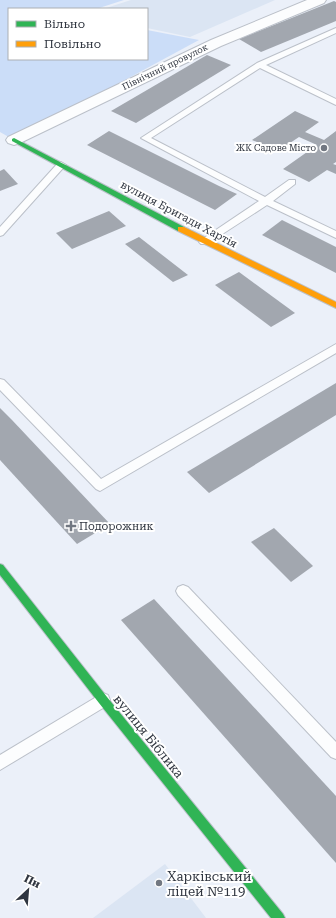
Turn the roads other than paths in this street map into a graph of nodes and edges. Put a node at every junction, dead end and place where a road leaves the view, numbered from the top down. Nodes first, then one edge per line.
1 (319, 0) edge
2 (336, 30) edge
3 (260, 65) junction
4 (336, 102) edge
5 (14, 140) joint
6 (61, 165) junction
7 (292, 182) dead end
8 (266, 201) junction
9 (0, 233) edge
10 (336, 234) edge
11 (204, 242) junction
12 (336, 305) edge
13 (336, 348) edge
14 (0, 383) edge
15 (0, 568) edge
16 (183, 591) dead end
17 (103, 700) junction
18 (336, 752) edge
19 (2, 760) edge
20 (279, 918) edge

1 - 5 street, Північний провулок
2 - 3 lane
3 - 4 lane
3 - 8 lane
5 - 6 street, вулиця Бригади Хартія
6 - 9 lane
6 - 11 street, вулиця Бригади Хартія
7 - 8 lane
8 - 10 lane
8 - 11 lane
11 - 12 street, вулиця Бригади Хартія
13 - 14 lane
15 - 17 street, вулиця Біблика
16 - 18 lane
17 - 19 lane
17 - 20 street, вулиця Біблика

